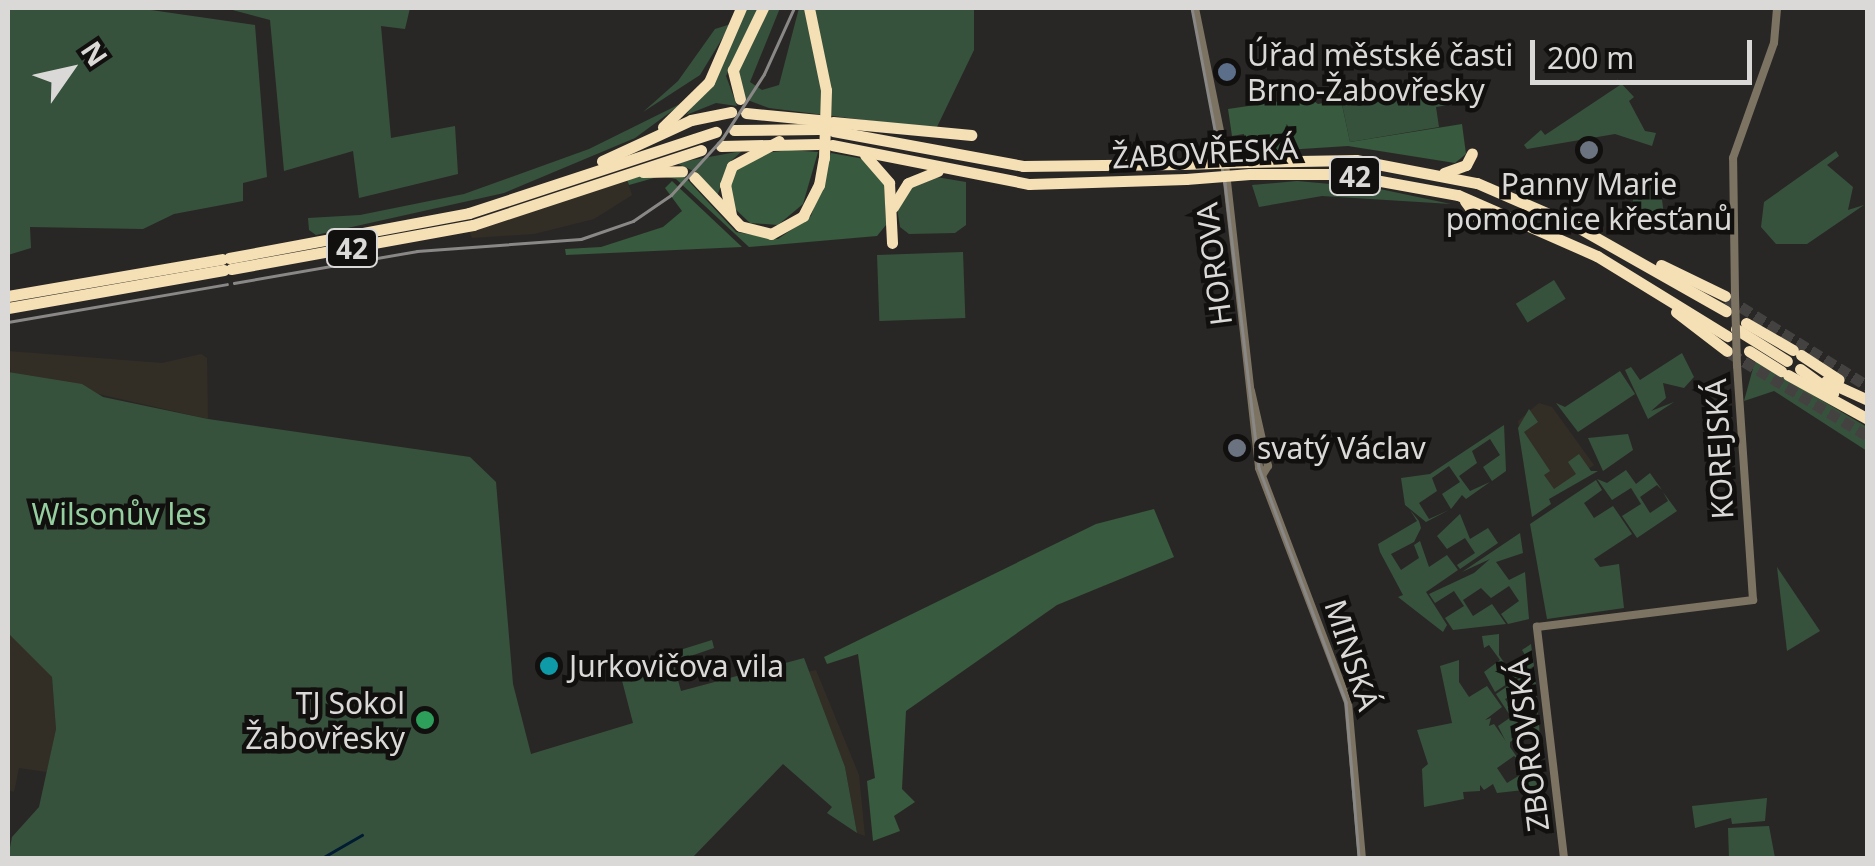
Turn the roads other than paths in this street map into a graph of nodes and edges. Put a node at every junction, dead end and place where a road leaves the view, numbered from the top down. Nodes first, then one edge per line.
1 (741, 8) edge
2 (763, 8) edge
3 (809, 8) edge
4 (1195, 8) edge
5 (1776, 8) edge
6 (730, 112) dead end
7 (826, 125) junction
8 (850, 125) junction
9 (734, 130) dead end
10 (716, 132) dead end
11 (971, 135) dead end
12 (647, 139) junction
13 (779, 142) junction
14 (891, 142) junction
15 (721, 146) dead end
16 (701, 150) dead end
17 (857, 150) junction
18 (1472, 153) dead end
19 (1249, 168) junction
20 (952, 171) junction
21 (1440, 174) junction
22 (578, 177) junction
23 (609, 178) junction
24 (1458, 195) junction
25 (893, 206) junction
26 (733, 220) junction
27 (1483, 226) dead end
28 (1606, 242) junction
29 (892, 243) dead end
30 (227, 264) junction
31 (1638, 281) junction
32 (8, 296) edge
33 (1730, 296) junction
34 (8, 308) edge
35 (1726, 312) tunnel mouth
36 (1736, 329) junction
37 (1728, 351) tunnel mouth
38 (1749, 351) dead end
39 (1790, 363) junction
40 (1250, 386) junction
41 (1868, 399) edge
42 (1867, 419) edge
43 (1262, 474) junction
44 (1537, 627) joint
45 (1362, 858) edge
46 (1564, 858) edge

1 - 12 highway, 42
2 - 7 highway, 42
3 - 26 highway, bridge
4 - 40 street, HOROVA
5 - 33 street, KOREJSKÁ
6 - 12 highway, 42
7 - 8 highway, 42
7 - 9 highway, ŽABOVŘESKÁ / 42
7 - 14 highway, ŽABOVŘESKÁ / 42
8 - 11 highway
8 - 14 highway, 42
10 - 22 highway, 42
12 - 22 highway, 42
13 - 15 highway, ŽABOVŘESKÁ / 42
13 - 17 highway, ŽABOVŘESKÁ / 42
13 - 26 highway
14 - 19 highway, ŽABOVŘESKÁ / 42, bridge
16 - 23 highway, 42
17 - 20 highway, ŽABOVŘESKÁ / 42
17 - 25 highway
18 - 21 highway
19 - 20 highway, ŽABOVŘESKÁ / 42, bridge
19 - 21 highway, ŽABOVŘESKÁ / 42
19 - 24 highway, ŽABOVŘESKÁ / 42
20 - 25 highway
21 - 28 highway, ŽABOVŘESKÁ / 42
22 - 30 highway, 42
23 - 26 highway, 42
23 - 30 highway, 42
24 - 27 highway
24 - 31 highway, ŽABOVŘESKÁ / 42
25 - 29 highway
28 - 33 highway, 42
28 - 35 highway, ŽABOVŘESKÁ / 42
30 - 32 highway, 42
30 - 34 highway, 42
31 - 36 highway, ŽABOVŘESKÁ / 42
31 - 37 highway, 42
33 - 36 street, KOREJSKÁ, bridge
36 - 39 highway, 42
36 - 44 street, KOREJSKÁ, bridge
38 - 39 highway, 42
39 - 41 highway, 42
39 - 42 highway, 42
40 - 43 street, HOROVA
40 - 43 street
43 - 45 street, MINSKÁ
44 - 46 street, ZBOROVSKÁ

